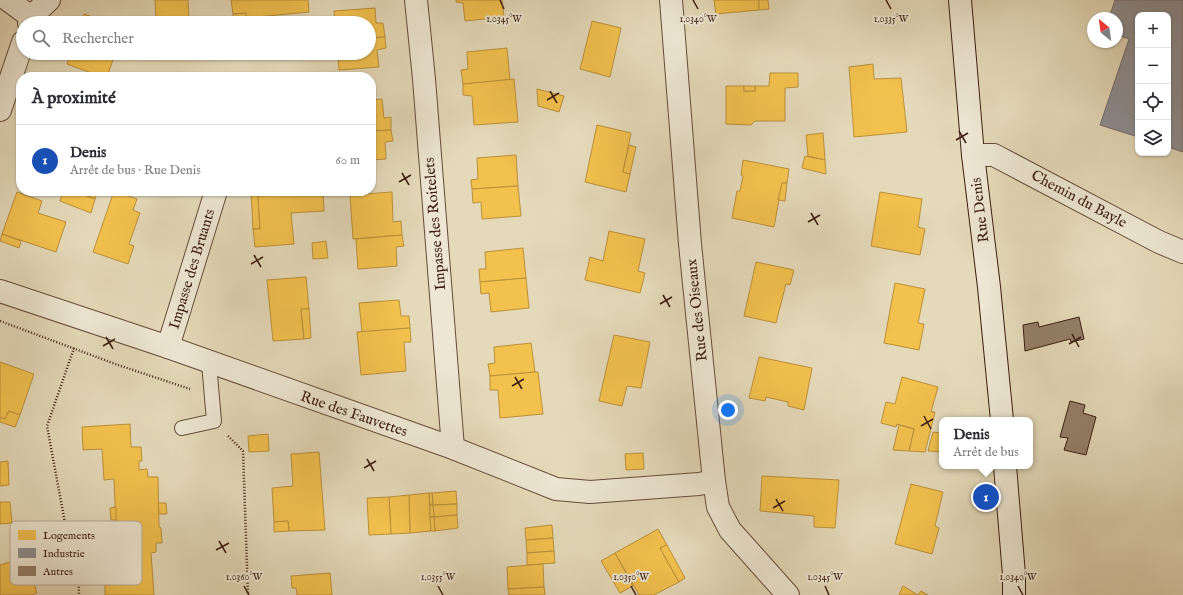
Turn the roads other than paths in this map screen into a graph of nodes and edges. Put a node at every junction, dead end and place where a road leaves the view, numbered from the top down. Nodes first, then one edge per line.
1 (8, 0) edge
2 (49, 0) edge
3 (416, 0) edge
4 (671, 0) edge
5 (960, 0) edge
6 (26, 16) edge
7 (34, 16) edge
8 (17, 60) edge
9 (0, 110) edge
10 (973, 154) junction
11 (214, 196) edge
12 (1183, 252) edge
13 (0, 292) edge
14 (168, 347) junction
15 (209, 363) junction
16 (1002, 417) edge
17 (182, 428) dead end
18 (453, 448) junction
19 (1005, 469) edge
20 (714, 481) junction
21 (788, 595) edge
22 (1014, 595) edge

1 - 6 street
2 - 7 street
3 - 18 street, Impasse des Roitelets
4 - 20 street, Rue des Oiseaux
5 - 10 street, Rue Denis
8 - 9 street
10 - 12 street, Chemin du Bayle
10 - 16 street, Rue Denis
11 - 14 street, Impasse des Bruants
13 - 14 street, Rue des Fauvettes
14 - 15 street, Rue des Fauvettes
15 - 17 lane
15 - 18 street, Rue des Fauvettes
18 - 20 street, Rue des Fauvettes
19 - 22 street
20 - 21 street, Rue des Oiseaux

